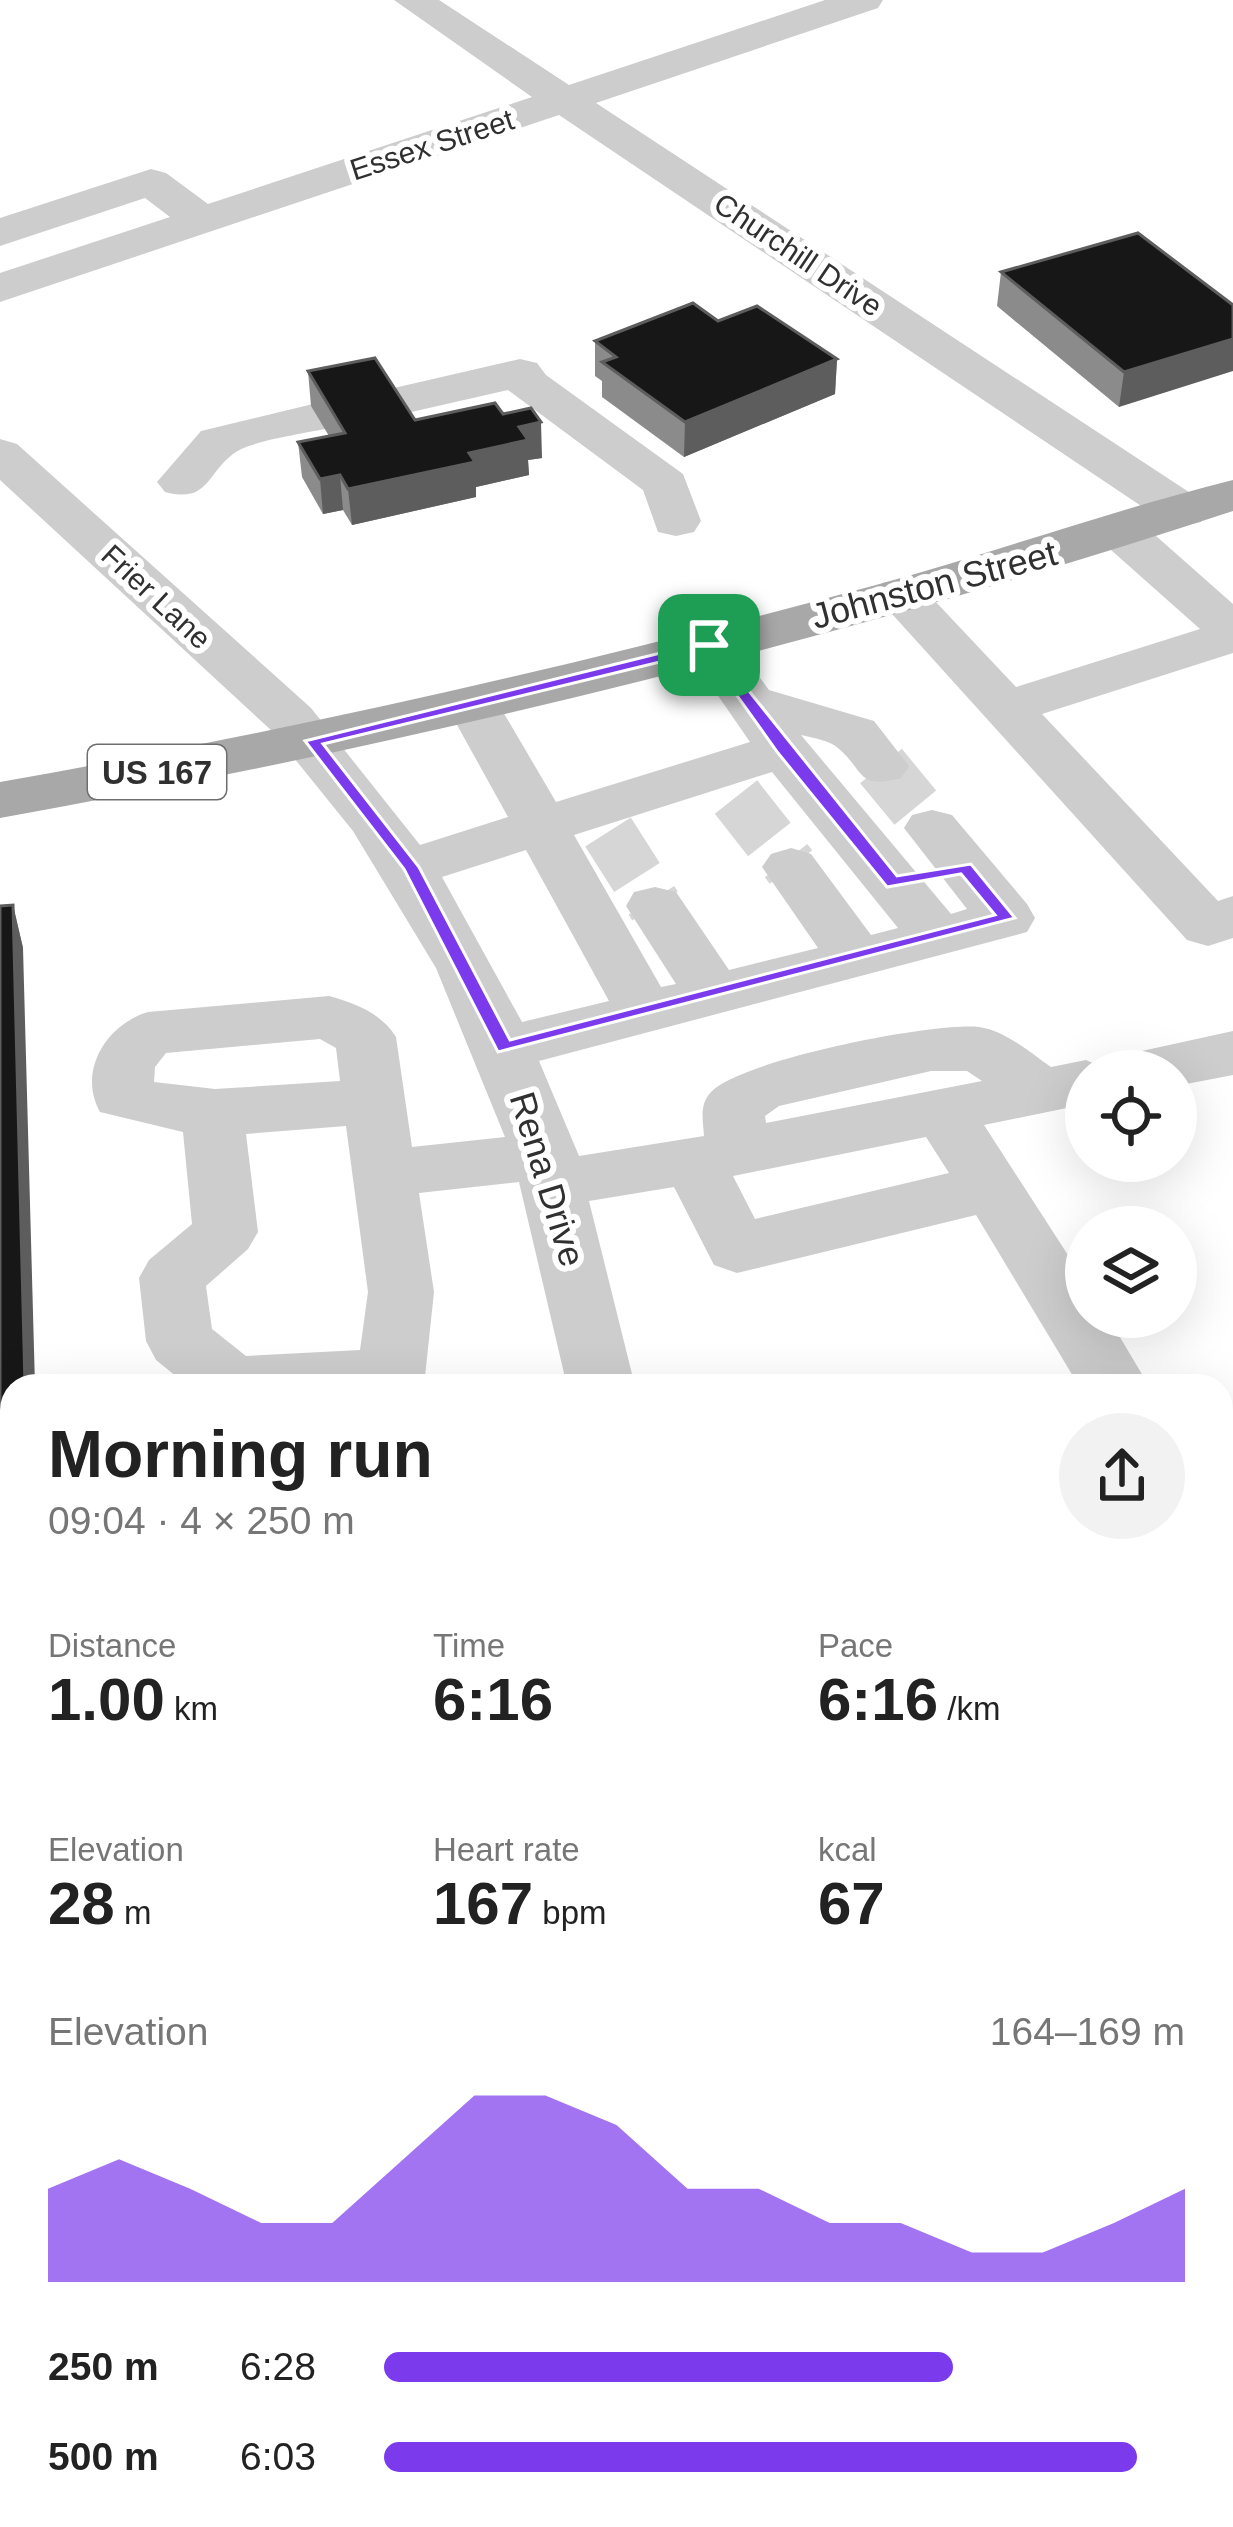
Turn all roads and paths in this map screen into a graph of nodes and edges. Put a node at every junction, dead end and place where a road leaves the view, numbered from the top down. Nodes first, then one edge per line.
1 (413, 0) edge
2 (864, 0) edge
3 (566, 100) junction
4 (203, 221) junction
5 (0, 233) edge
6 (6, 279) edge
7 (392, 416) edge
8 (326, 430) edge
9 (0, 454) edge
10 (182, 482) dead end
11 (1233, 495) edge
12 (1183, 512) junction
13 (676, 521) dead end
14 (1120, 531) junction
15 (900, 594) junction
16 (1233, 633) edge
17 (709, 645) junction
18 (750, 702) junction
19 (473, 705) junction
20 (1006, 708) junction
21 (313, 741) junction
22 (784, 750) junction
23 (881, 766) tunnel mouth
24 (0, 800) edge
25 (537, 825) junction
26 (411, 867) junction
27 (790, 867) tunnel mouth
28 (893, 883) junction
29 (655, 906) tunnel mouth
30 (1225, 934) edge
31 (938, 938) junction
32 (855, 956) junction
33 (712, 992) junction
34 (644, 1010) junction
35 (505, 1048) junction
36 (1233, 1054) edge
37 (1197, 1061) edge
38 (1064, 1086) edge
39 (374, 1101) junction
40 (940, 1109) junction
41 (212, 1112) junction
42 (715, 1155) junction
43 (550, 1170) junction
44 (384, 1173) junction
45 (992, 1186) junction
46 (220, 1374) edge
47 (390, 1374) edge
48 (600, 1374) edge
49 (1108, 1374) edge

1 - 3 street, Churchill Drive
2 - 3 street, Essex Street
3 - 4 street, Essex Street
3 - 12 street, Churchill Drive
4 - 5 street
4 - 6 street, Essex Street
7 - 13 street
8 - 10 street
9 - 21 street, Frier Lane
11 - 12 main road, Johnston Street / US 167
12 - 14 main road, Johnston Street / US 167
14 - 15 main road, Johnston Street / US 167
14 - 16 street
15 - 17 main road, Johnston Street / US 167
15 - 20 street
16 - 20 street
17 - 18 street
17 - 19 main road, Johnston Street / US 167
18 - 22 street
18 - 23 street
19 - 21 main road, Johnston Street / US 167
19 - 25 street
20 - 30 street
21 - 24 main road, Johnston Street / US 167
21 - 26 street, Rena Drive
22 - 25 street
22 - 28 street
25 - 26 street
25 - 34 street
26 - 35 street, Rena Drive
27 - 32 street
28 - 31 street
28 - 31 street
29 - 33 street
31 - 32 street
32 - 33 street
33 - 34 street
34 - 35 street
35 - 43 street, Rena Drive
36 - 37 street
38 - 40 street
38 - 42 street
39 - 41 street
39 - 41 street
39 - 44 street
40 - 42 street
40 - 45 street
41 - 46 street
42 - 43 street
42 - 45 street
43 - 44 street
43 - 48 street, Rena Drive
44 - 47 street
45 - 49 street

